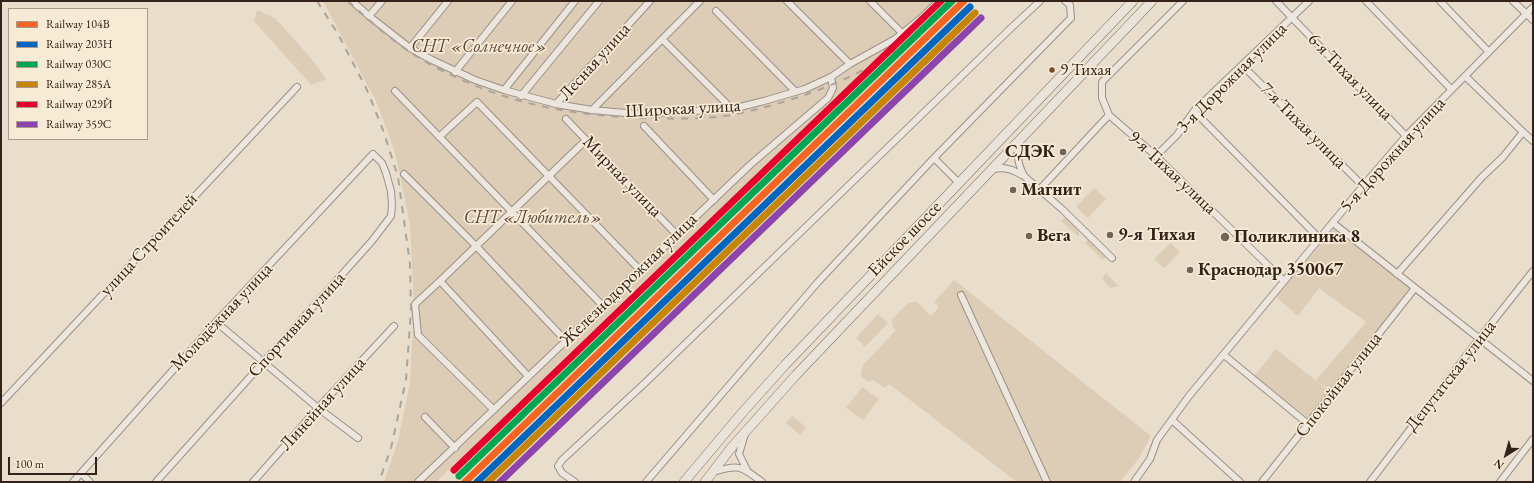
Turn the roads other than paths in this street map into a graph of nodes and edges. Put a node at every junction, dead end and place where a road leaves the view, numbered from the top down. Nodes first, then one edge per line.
1 (352, 1) edge
2 (382, 1) edge
3 (448, 1) edge
4 (512, 1) edge
5 (575, 1) edge
6 (599, 1) edge
7 (650, 1) edge
8 (700, 1) edge
9 (787, 1) edge
10 (870, 1) edge
11 (939, 1) edge
12 (1040, 1) edge
13 (1065, 1) edge
14 (1133, 1) edge
15 (1152, 1) edge
16 (1183, 1) edge
17 (1276, 1) edge
18 (1309, 1) edge
19 (1366, 1) edge
20 (1440, 1) edge
21 (1513, 1) edge
22 (1533, 7) edge
23 (716, 11) dead end
24 (1526, 14) junction
25 (369, 16) junction
26 (1292, 17) junction
27 (1533, 20) edge
28 (902, 33) junction
29 (662, 39) junction
30 (410, 48) junction
31 (1488, 51) junction
32 (850, 64) junction
33 (1243, 66) junction
34 (455, 72) junction
35 (1465, 76) junction
36 (831, 77) junction
37 (297, 87) dead end
38 (504, 90) junction
39 (1451, 90) junction
40 (395, 91) dead end
41 (795, 91) junction
42 (522, 96) junction
43 (556, 104) junction
44 (732, 109) junction
45 (592, 110) junction
46 (1194, 112) junction
47 (1109, 116) junction
48 (566, 119) dead end
49 (644, 126) dead end
50 (1522, 132) junction
51 (1406, 136) junction
52 (439, 137) junction
53 (586, 140) junction
54 (1019, 140) junction
55 (1533, 141) edge
56 (373, 154) joint
57 (1156, 156) junction
58 (934, 158) junction
59 (992, 169) junction
60 (404, 174) dead end
61 (549, 175) junction
62 (1024, 176) junction
63 (959, 183) junction
64 (1363, 186) junction
65 (1040, 189) junction
66 (714, 200) junction
67 (511, 211) junction
68 (1333, 223) junction
69 (677, 235) junction
70 (1320, 239) junction
71 (476, 246) junction
72 (1112, 258) dead end
73 (640, 270) junction
74 (1533, 271) edge
75 (1397, 274) junction
76 (440, 281) junction
77 (1284, 281) junction
78 (1415, 288) junction
79 (961, 295) dead end
80 (603, 306) junction
81 (216, 322) junction
82 (394, 326) dead end
83 (1478, 339) junction
84 (566, 341) junction
85 (1224, 355) junction
86 (263, 362) junction
87 (528, 376) junction
88 (1533, 381) edge
89 (1, 403) edge
90 (318, 408) junction
91 (494, 410) junction
92 (425, 417) dead end
93 (1172, 420) junction
94 (1308, 424) junction
95 (747, 430) junction
96 (358, 438) dead end
97 (1533, 439) edge
98 (455, 448) junction
99 (746, 470) junction
100 (712, 472) junction
101 (81, 473) junction
102 (73, 482) edge
103 (90, 482) edge
104 (156, 482) edge
105 (253, 482) edge
106 (418, 482) edge
107 (575, 482) edge
108 (646, 482) edge
109 (684, 482) edge
110 (705, 482) edge
111 (762, 482) edge
112 (1047, 482) edge
113 (1134, 482) edge
114 (1240, 482) edge
115 (1262, 482) edge
116 (1370, 482) edge
117 (1500, 482) edge

1 - 25 street, Широкая улица
2 - 25 street
3 - 30 street
4 - 34 street
5 - 38 street
6 - 42 street
7 - 43 street, Лесная улица
8 - 29 street
9 - 32 street
10 - 28 street
11 - 28 street, Широкая улица
12 - 107 street
13 - 58 street
14 - 63 main road, Ейское шоссе
15 - 54 main road, Ейское шоссе
16 - 47 street
17 - 26 street, 6-я Тихая улица
18 - 26 street, 3-я Дорожная улица
19 - 39 street
20 - 31 street
21 - 24 street
22 - 24 street, 5-я Дорожная улица
23 - 41 street
24 - 27 street
24 - 31 street, 5-я Дорожная улица
25 - 30 street, Широкая улица
26 - 33 street, 3-я Дорожная улица
26 - 51 street, 6-я Тихая улица
28 - 32 street, Широкая улица
29 - 44 street
29 - 45 street
30 - 34 street, Широкая улица
31 - 35 street, 5-я Дорожная улица
32 - 36 street, Широкая улица
33 - 46 street, 3-я Дорожная улица
33 - 64 street, 7-я Тихая улица
34 - 38 street, Широкая улица
35 - 39 street, 5-я Дорожная улица
35 - 50 street
36 - 41 street, Широкая улица
36 - 66 street, Железнодорожная улица
37 - 89 street, улица Строителей
38 - 42 street, Широкая улица
39 - 51 street, 5-я Дорожная улица
40 - 52 street
41 - 44 street, Широкая улица
42 - 43 street, Широкая улица
43 - 45 street, Широкая улица
44 - 45 street, Широкая улица
46 - 57 street, 3-я Дорожная улица
46 - 70 street
47 - 57 street, 9-я Тихая улица
47 - 65 street
48 - 53 street, Мирная улица
49 - 66 street
50 - 55 street
50 - 75 street
51 - 64 street, 5-я Дорожная улица
52 - 61 street
52 - 67 street
53 - 61 street
53 - 69 street, Мирная улица
54 - 59 main road, Ейское шоссе
54 - 62 street
56 - 81 street, Молодёжная улица
56 - 86 street, Спортивная улица
57 - 77 street, 9-я Тихая улица
58 - 63 street
58 - 108 street
59 - 62 street
59 - 95 main road, Ейское шоссе
60 - 71 street
61 - 67 street
61 - 73 street
62 - 65 street
63 - 109 main road, Ейское шоссе
64 - 68 street, 5-я Дорожная улица
65 - 72 street
66 - 69 street, Железнодорожная улица
67 - 71 street
67 - 80 street
68 - 70 street, 5-я Дорожная улица
68 - 75 street
69 - 73 street, Железнодорожная улица
70 - 77 street, 5-я Дорожная улица
71 - 76 street
71 - 84 street
73 - 80 street, Железнодорожная улица
74 - 83 street, Депутатская улица
75 - 78 street
76 - 87 street
76 - 91 street
77 - 85 street, 5-я Дорожная улица
78 - 83 street
78 - 94 street, Спокойная улица
79 - 112 street
80 - 84 street, Железнодорожная улица
81 - 86 street
81 - 101 street, Молодёжная улица
82 - 90 street, Линейная улица
83 - 88 street
83 - 116 street, Депутатская улица
84 - 87 street, Железнодорожная улица
85 - 93 street, 5-я Дорожная улица
85 - 94 street
86 - 90 street
86 - 104 street, Спортивная улица
87 - 91 street, Железнодорожная улица
90 - 96 street
90 - 105 street, Линейная улица
91 - 98 street, Железнодорожная улица
92 - 98 street
93 - 113 street, 5-я Дорожная улица
93 - 114 street
94 - 115 street, Спокойная улица
95 - 99 street
95 - 100 main road, Ейское шоссе
97 - 117 street
98 - 106 street, Железнодорожная улица
99 - 100 street
99 - 111 street
100 - 110 main road, Ейское шоссе
101 - 102 street, Молодёжная улица
101 - 103 street

